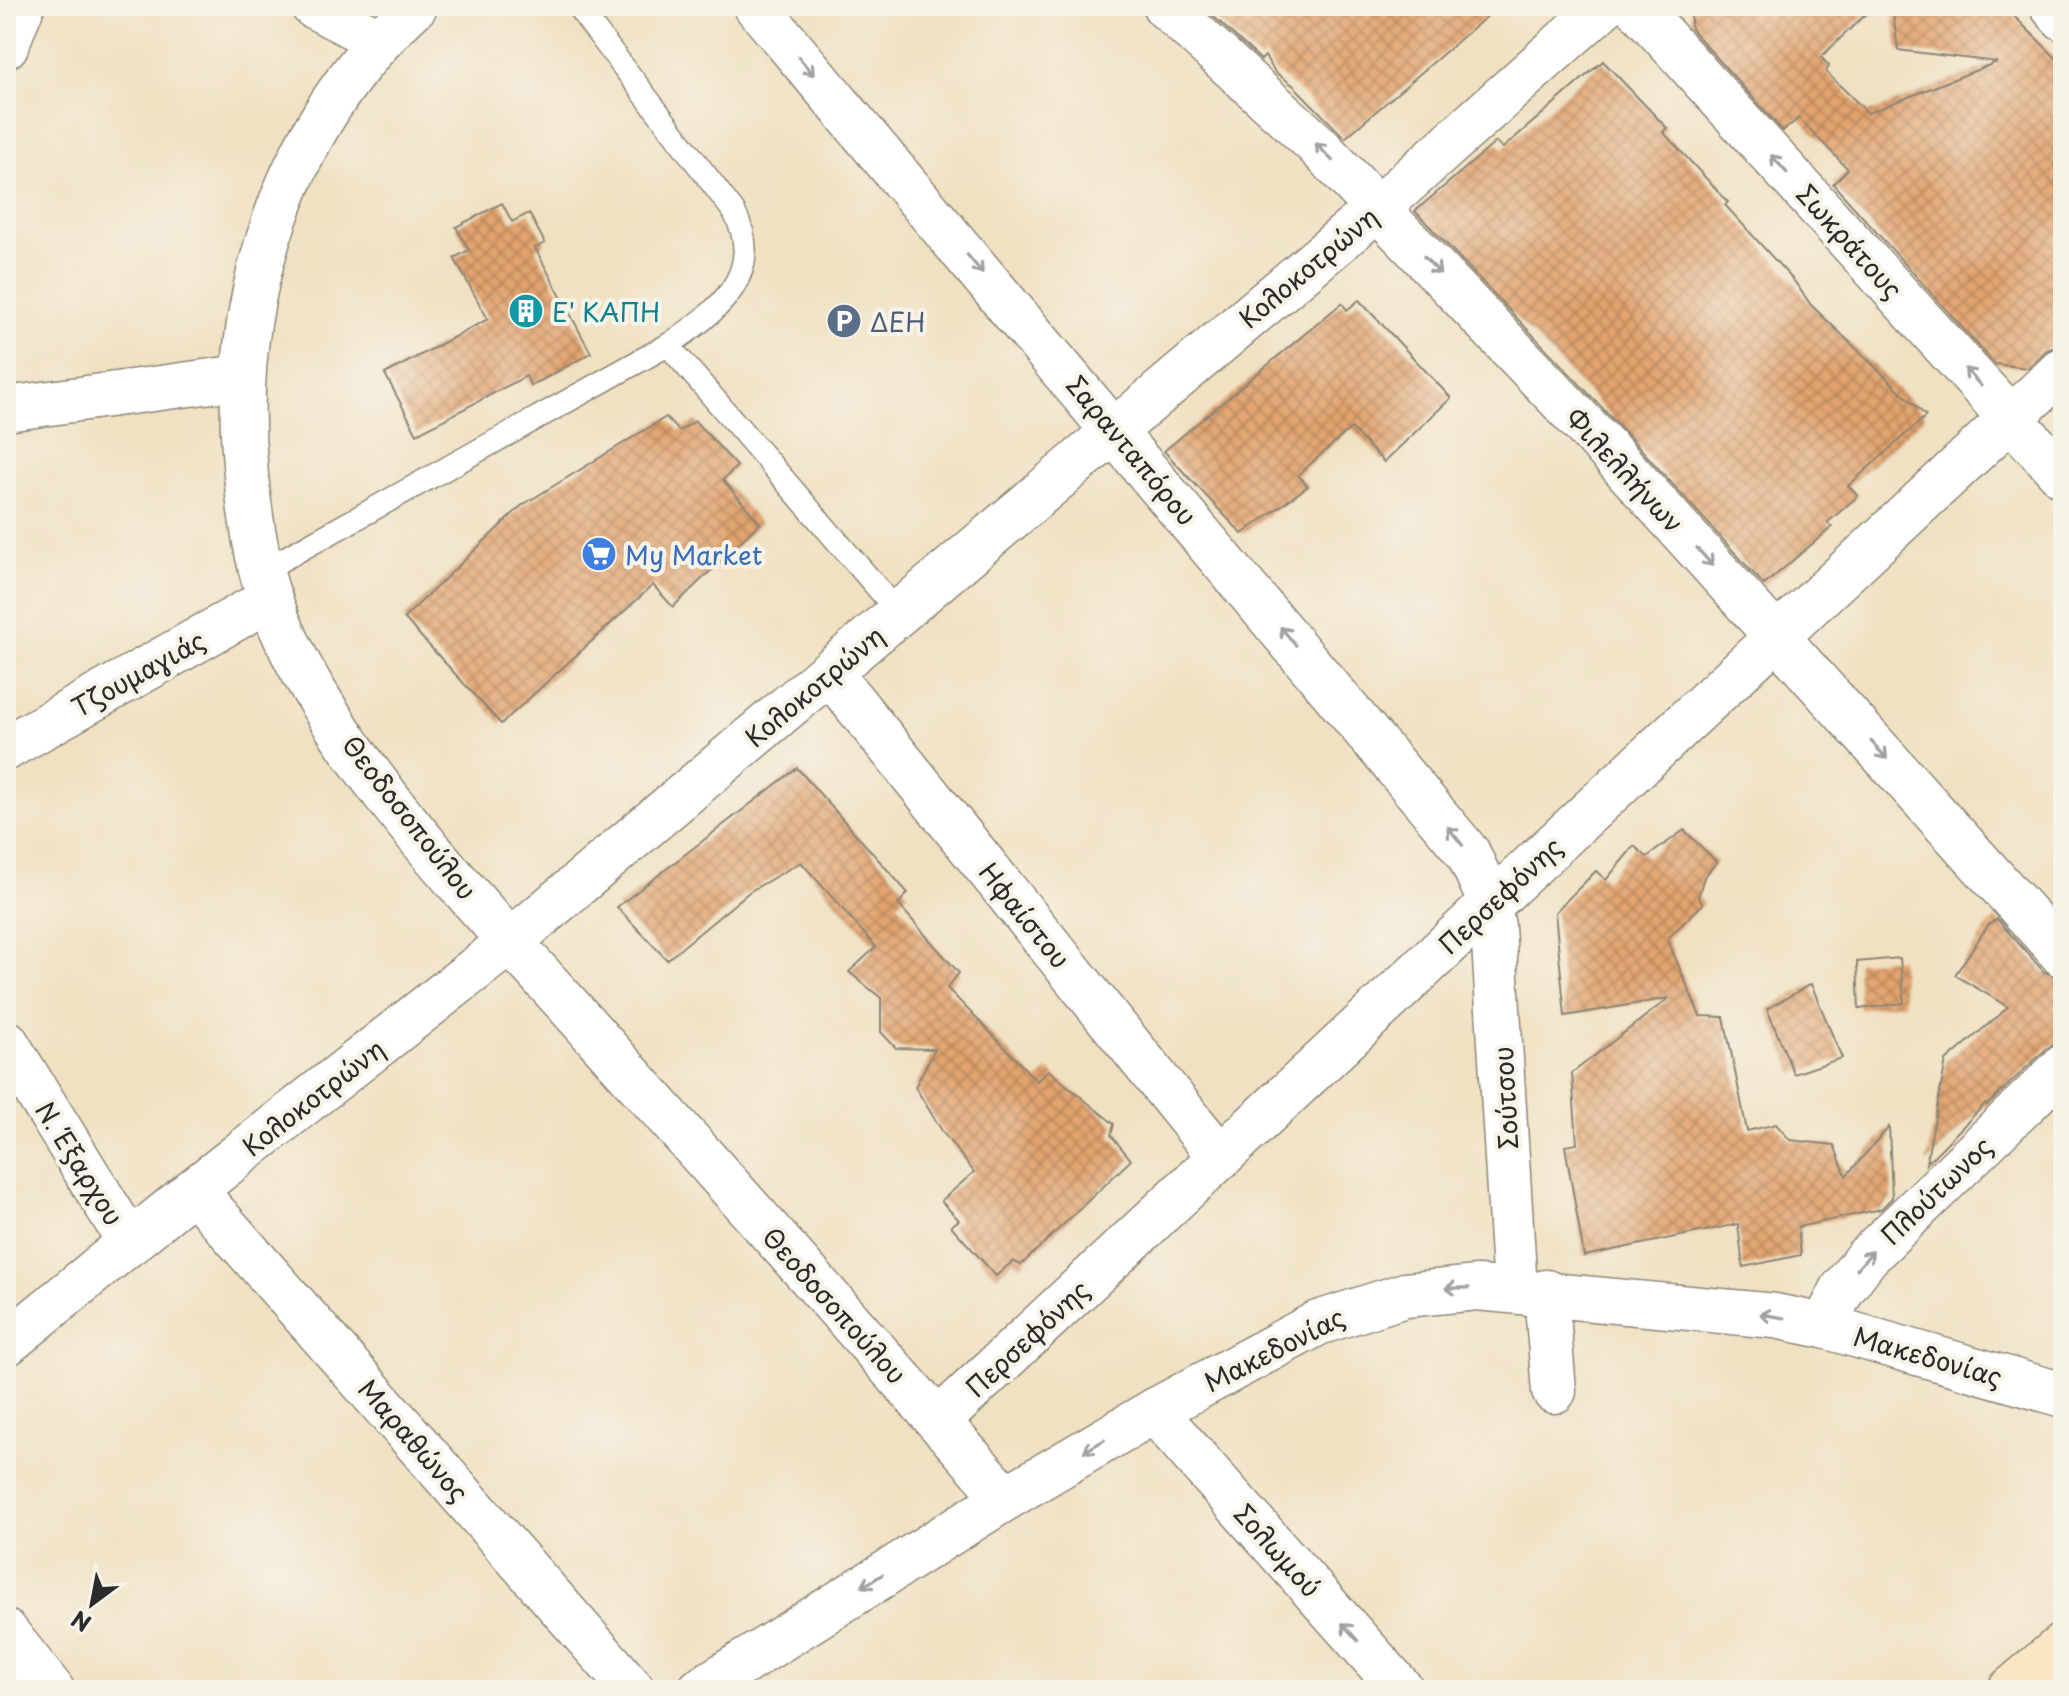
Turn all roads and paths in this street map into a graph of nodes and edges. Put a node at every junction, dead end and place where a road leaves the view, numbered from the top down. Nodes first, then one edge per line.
1 (22, 6) edge
2 (313, 6) edge
3 (415, 6) edge
4 (577, 6) edge
5 (756, 6) edge
6 (1165, 6) edge
7 (1604, 6) edge
8 (1636, 6) edge
9 (2052, 6) edge
10 (2063, 18) edge
11 (378, 40) junction
12 (6, 46) edge
13 (1378, 208) junction
14 (668, 345) junction
15 (2063, 369) edge
16 (241, 377) junction
17 (6, 409) edge
18 (2011, 418) junction
19 (1114, 429) junction
20 (2063, 476) edge
21 (266, 585) junction
22 (899, 613) junction
23 (1777, 637) junction
24 (830, 673) junction
25 (6, 748) edge
26 (1489, 905) junction
27 (511, 941) junction
28 (2063, 955) edge
29 (6, 1042) edge
30 (2063, 1067) edge
31 (1220, 1157) junction
32 (194, 1190) junction
33 (130, 1243) junction
34 (1531, 1291) junction
35 (1824, 1326) junction
36 (6, 1344) edge
37 (1554, 1391) dead end
38 (2063, 1395) edge
39 (1154, 1411) junction
40 (938, 1421) junction
41 (1006, 1498) junction
42 (6, 1632) edge
43 (2063, 1645) edge
44 (1381, 1683) edge
45 (52, 1690) edge
46 (633, 1690) edge
47 (700, 1690) edge
48 (2010, 1690) edge

1 - 12 street
2 - 11 street
3 - 11 street, Θεοδοσοπούλου
4 - 14 lane
5 -> 19 street, Σαρανταπόρου
13 -> 6 street, Φιλελλήνων
7 - 13 street, Κολοκοτρώνη
18 -> 8 street, Σωκράτους
9 - 10 street
11 - 16 street, Θεοδοσοπούλου
13 - 19 street, Κολοκοτρώνη
13 -> 23 street, Φιλελλήνων
14 - 21 lane
14 - 22 lane
15 - 18 street, Περσεφόνης
16 - 17 street
16 - 21 street, Θεοδοσοπούλου
18 - 20 street, Σωκράτους
18 - 23 street, Περσεφόνης
19 - 22 street, Κολοκοτρώνη
26 -> 19 street, Σαρανταπόρου
21 - 25 street, Τζουμαγιάς
21 - 27 street, Θεοδοσοπούλου
22 - 24 street, Κολοκοτρώνη
23 - 26 street, Περσεφόνης
23 -> 28 street, Φιλελλήνων
24 - 27 street, Κολοκοτρώνη
24 - 31 street, Ηφαίστου
26 - 31 street, Περσεφόνης
26 - 34 street, Σούτσου
27 - 32 street, Κολοκοτρώνη
27 - 40 street, Θεοδοσοπούλου
29 - 33 street, Ν. Έξαρχου
35 -> 30 street, Πλούτωνος
31 - 40 street, Περσεφόνης
32 - 33 street, Κολοκοτρώνη
32 - 46 street, Μαραθώνος
33 - 36 street, Κολοκοτρώνη
35 -> 34 street, Μακεδονίας
34 - 37 street, Σούτσου
34 -> 39 street, Μακεδονίας
35 - 38 street, Μακεδονίας
39 -> 41 street, Μακεδονίας
44 -> 39 street, Σολωμού
40 - 41 street, Θεοδοσοπούλου
41 -> 47 street, Μακεδονίας
42 - 45 street
43 - 48 main road

